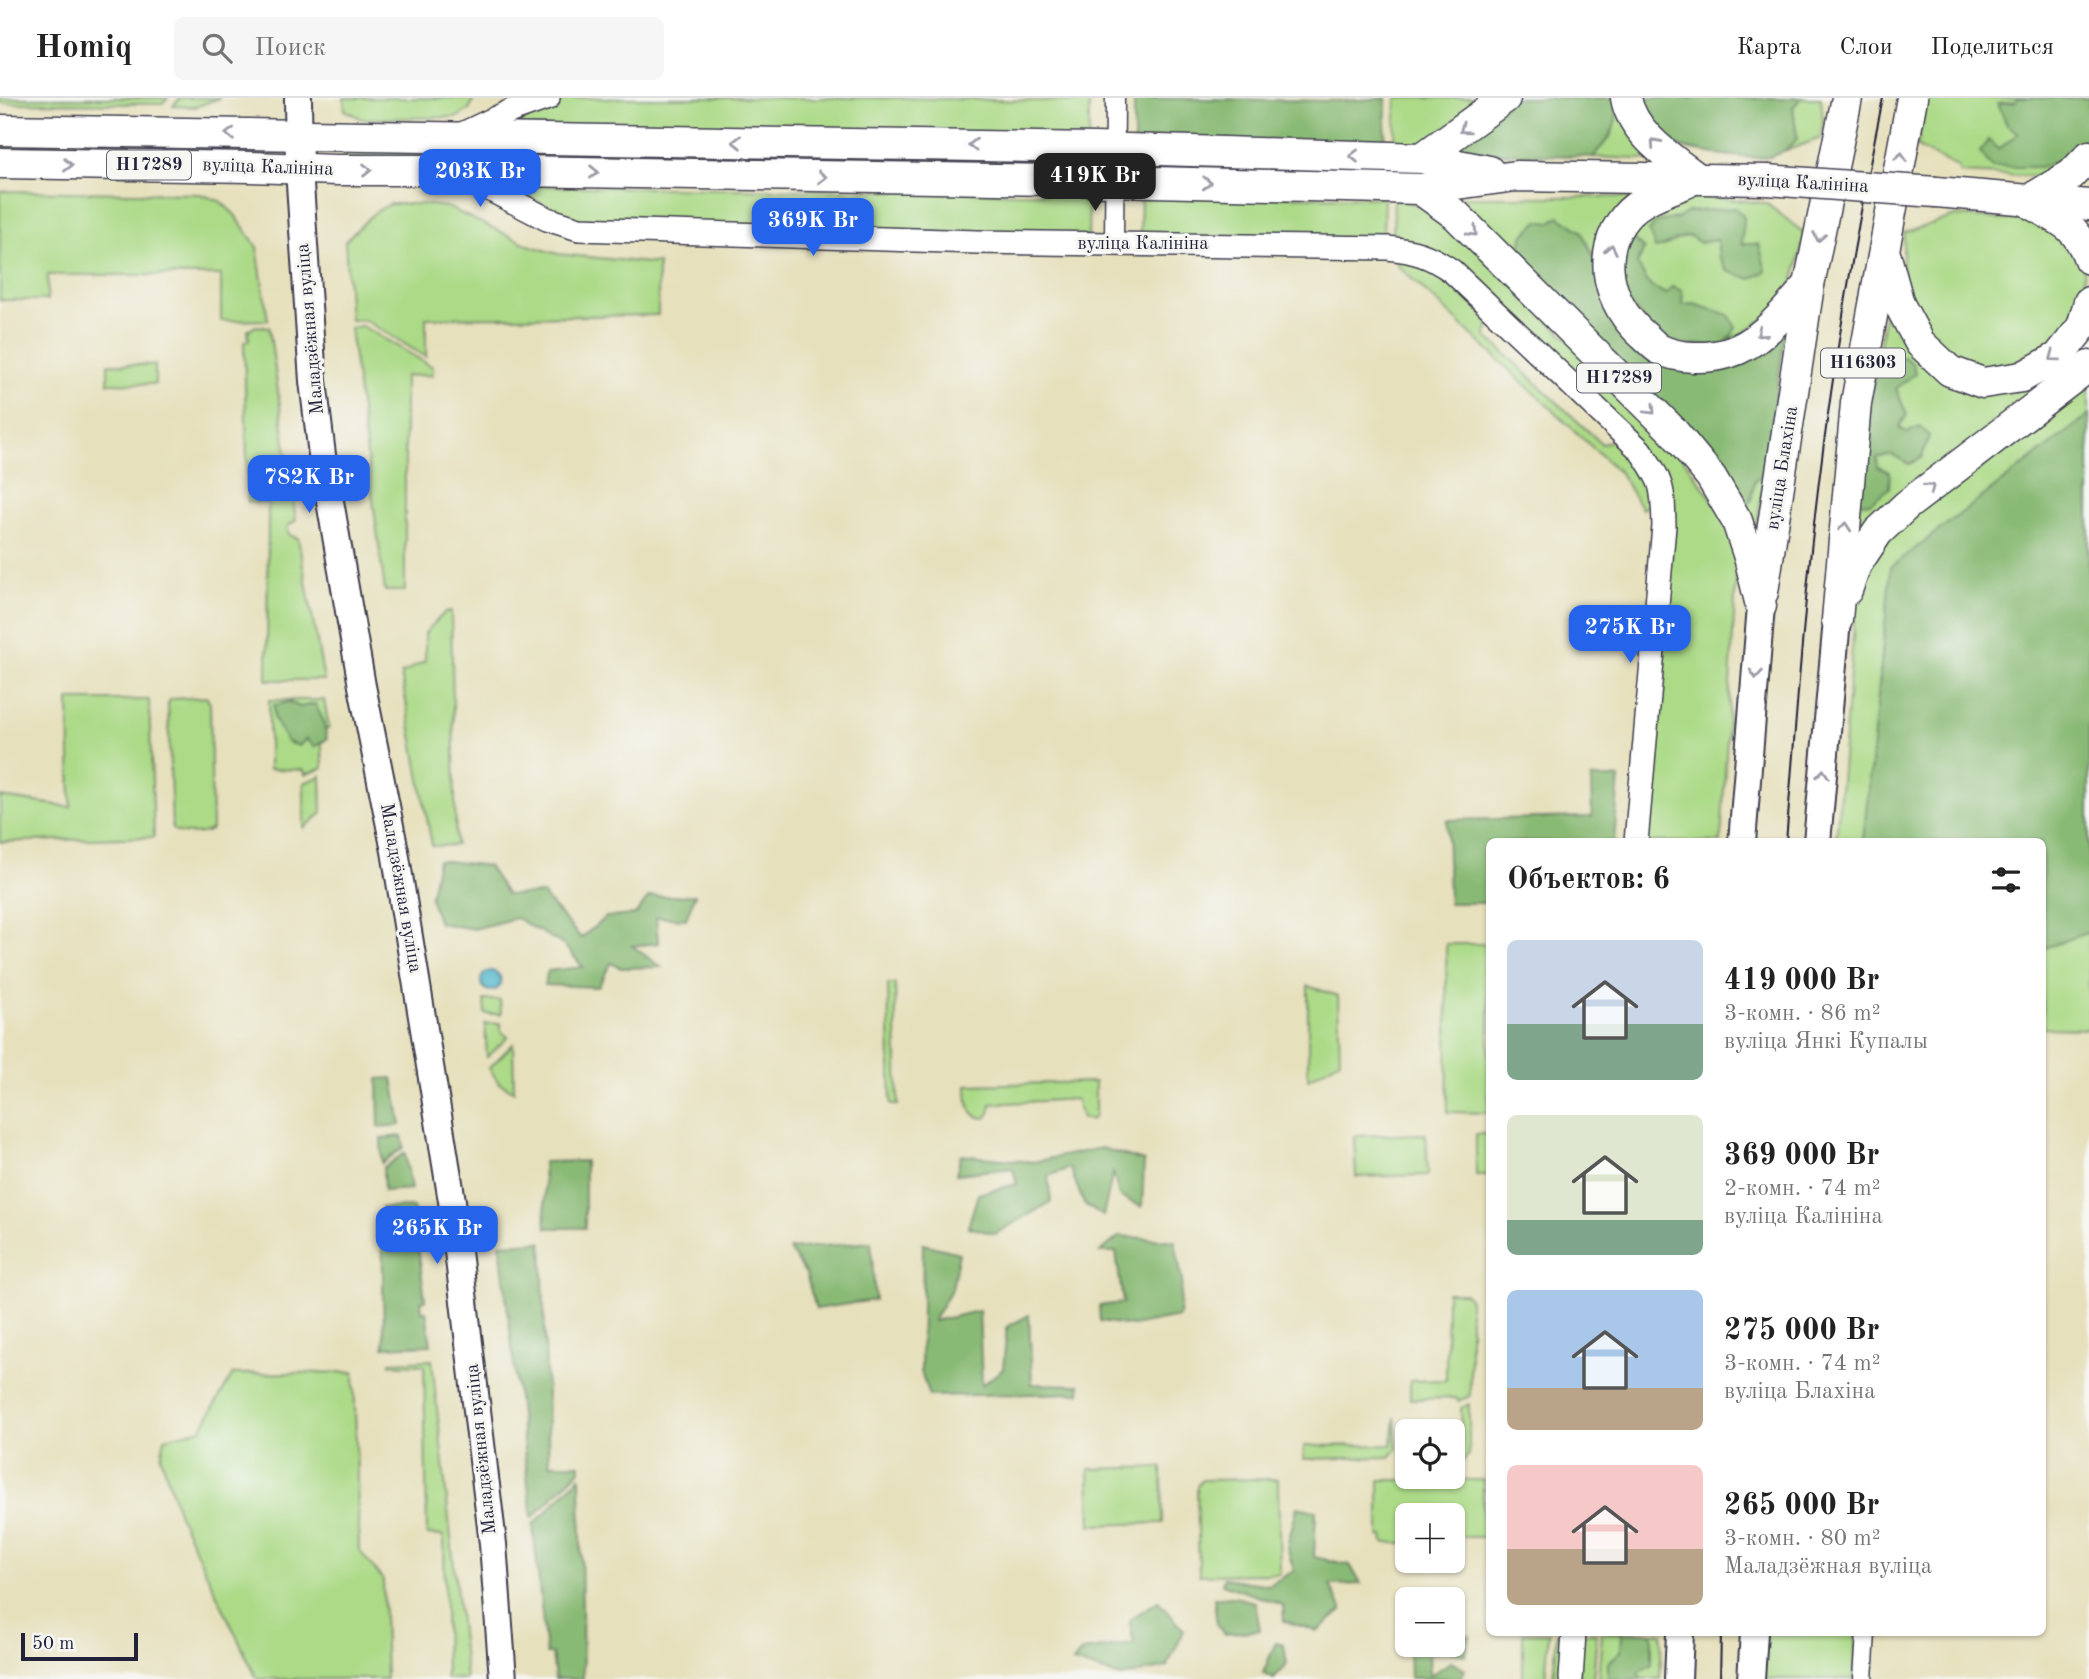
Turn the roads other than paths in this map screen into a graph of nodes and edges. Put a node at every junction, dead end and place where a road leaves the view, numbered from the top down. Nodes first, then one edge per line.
1 (298, 98) edge
2 (548, 98) edge
3 (1115, 98) edge
4 (1505, 98) edge
5 (1626, 98) edge
6 (1832, 98) edge
7 (1847, 98) edge
8 (1913, 102) edge
9 (0, 130) edge
10 (1839, 134) junction
11 (298, 136) junction
12 (453, 139) junction
13 (903, 144) junction
14 (1115, 150) junction
15 (1296, 155) junction
16 (2089, 156) edge
17 (1422, 158) junction
18 (0, 163) edge
19 (299, 169) junction
20 (453, 170) junction
21 (535, 172) junction
22 (1516, 176) junction
23 (903, 178) junction
24 (1697, 178) junction
25 (1115, 181) junction
26 (1296, 186) junction
27 (1420, 189) junction
28 (2027, 201) junction
29 (2089, 205) edge
30 (527, 209) junction
31 (1114, 245) junction
32 (1884, 249) junction
33 (2089, 259) edge
34 (1809, 285) junction
35 (2089, 302) edge
36 (2089, 366) edge
37 (1761, 606) junction
38 (1837, 620) junction
39 (1636, 838) edge
40 (1742, 838) edge
41 (1817, 838) edge
42 (1574, 1636) edge
43 (1680, 1636) edge
44 (1754, 1636) edge
45 (1866, 1636) edge
46 (503, 1679) edge
47 (1571, 1679) edge
48 (1678, 1679) edge
49 (1751, 1679) edge
50 (1863, 1679) edge

1 - 11 main road, Маладзёжная вуліца
2 - 12 street, вуліца Калініна
3 - 14 street
4 -> 17 main road
24 -> 5 main road
6 - 10 main road
7 - 10 main road, вуліца Блахіна / Н16303
32 -> 8 main road, Н16303
11 -> 9 main road, вуліца Калініна / Н17289
10 -> 34 main road, вуліца Блахіна / Н16303
11 - 12 main road, вуліца Калініна / Н17289
11 - 19 main road, Маладзёжная вуліца
13 -> 12 main road, вуліца Калініна / Н17289
14 -> 13 main road, вуліца Калініна / Н17289
13 - 23 main road
14 - 15 main road, вуліца Калініна / Н17289
14 - 25 street
17 -> 15 main road, вуліца Калініна / Н17289
15 - 26 main road
16 - 28 main road
17 - 22 main road, вуліца Калініна / Н17289
18 -> 19 main road, вуліца Калініна / Н17289
19 -> 20 main road, вуліца Калініна / Н17289
19 - 46 main road, Маладзёжная вуліца
20 - 21 main road, вуліца Калініна / Н17289
20 - 30 street, вуліца Калініна
21 -> 23 main road, вуліца Калініна / Н17289
21 - 30 street
22 - 24 main road, вуліца Калініна / Н17289
22 - 27 main road, вуліца Калініна / Н17289
23 - 25 main road, вуліца Калініна / Н17289
24 - 28 main road, вуліца Калініна / Н17289, bridge
34 -> 24 main road, Н17289
25 -> 26 main road, вуліца Калініна / Н17289
25 - 31 street
26 - 27 main road, вуліца Калініна / Н17289
27 -> 37 main road, Н17289
28 - 29 main road, вуліца Калініна / Н17289
28 - 33 main road, Н17289
30 - 31 street, вуліца Калініна
31 - 39 street, вуліца Калініна
35 -> 32 main road
38 -> 32 main road, Н16303
34 - 37 main road, вуліца Блахіна / Н16303
38 -> 36 main road
37 -> 40 main road, вуліца Блахіна
41 -> 38 main road
42 - 47 street
43 - 48 main road
44 - 49 main road
45 - 50 street

